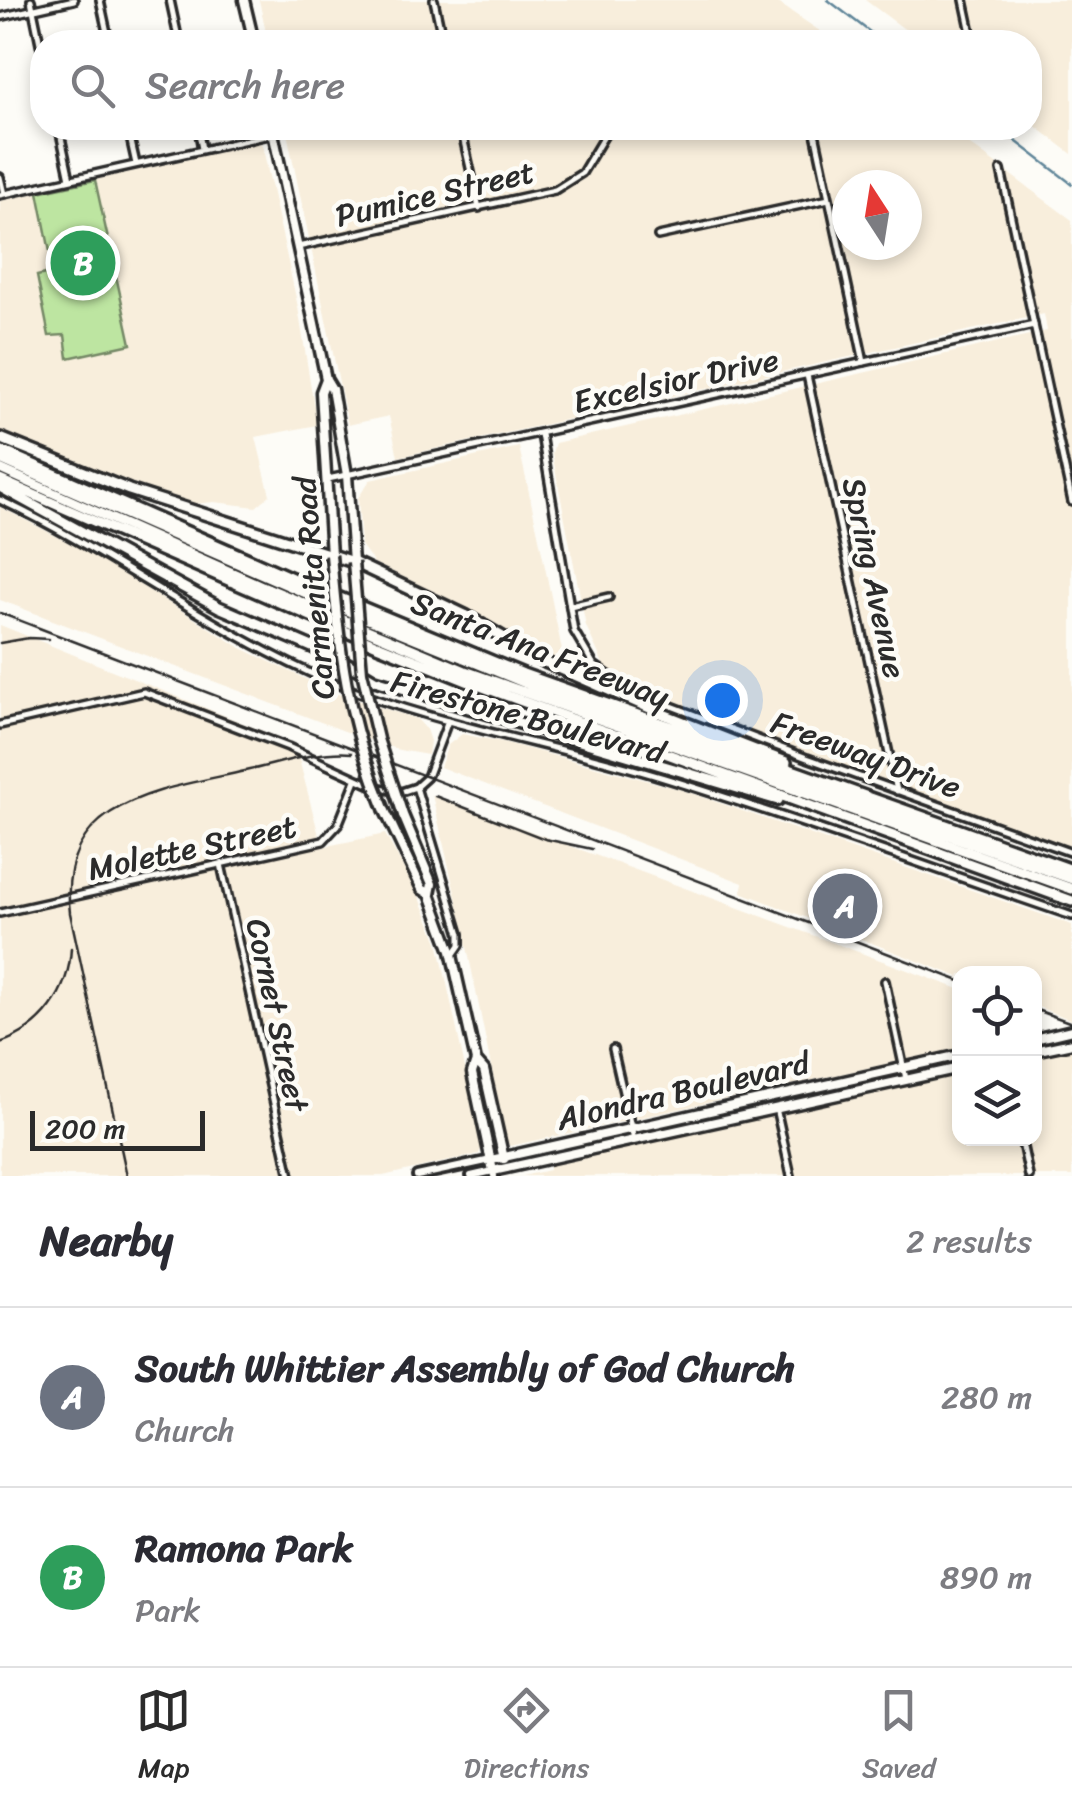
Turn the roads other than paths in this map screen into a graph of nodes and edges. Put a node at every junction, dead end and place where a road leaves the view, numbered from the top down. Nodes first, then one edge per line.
1 (31, 0) edge
2 (74, 0) edge
3 (100, 0) edge
4 (170, 0) edge
5 (244, 0) edge
6 (434, 0) edge
7 (964, 0) edge
8 (33, 9) junction
9 (0, 16) edge
10 (37, 30) edge
11 (106, 30) edge
12 (176, 30) edge
13 (251, 30) edge
14 (440, 30) edge
15 (970, 30) edge
16 (62, 140) edge
17 (131, 140) edge
18 (201, 140) edge
19 (240, 140) edge
20 (275, 140) edge
21 (464, 140) edge
22 (599, 140) edge
23 (817, 140) edge
24 (203, 150) junction
25 (136, 165) junction
26 (1001, 170) dead end
27 (0, 177) edge
28 (70, 179) junction
29 (2, 194) edge
30 (829, 199) junction
31 (479, 209) junction
32 (658, 236) dead end
33 (298, 247) junction
34 (1034, 325) junction
35 (864, 362) junction
36 (807, 375) junction
37 (326, 379) junction
38 (541, 434) junction
39 (0, 438) edge
40 (0, 450) edge
41 (0, 459) edge
42 (0, 468) edge
43 (347, 475) junction
44 (328, 478) junction
45 (0, 484) edge
46 (0, 500) edge
47 (1072, 502) edge
48 (331, 555) junction
49 (353, 562) junction
50 (610, 597) dead end
51 (570, 606) junction
52 (340, 659) junction
53 (362, 672) junction
54 (448, 722) junction
55 (0, 725) edge
56 (356, 780) junction
57 (416, 787) junction
58 (897, 791) junction
59 (856, 793) junction
60 (824, 812) junction
61 (1072, 853) edge
62 (221, 864) junction
63 (1072, 870) edge
64 (1072, 880) edge
65 (1072, 889) edge
66 (430, 894) junction
67 (1072, 900) edge
68 (0, 913) edge
69 (1072, 916) edge
70 (452, 956) junction
71 (885, 981) dead end
72 (1072, 1030) edge
73 (1042, 1037) edge
74 (1072, 1043) edge
75 (613, 1049) dead end
76 (1042, 1049) edge
77 (952, 1058) edge
78 (476, 1061) junction
79 (904, 1068) junction
80 (952, 1070) edge
81 (906, 1079) junction
82 (736, 1105) junction
83 (776, 1108) junction
84 (739, 1117) junction
85 (631, 1128) junction
86 (634, 1140) junction
87 (1024, 1146) edge
88 (504, 1157) junction
89 (490, 1160) junction
90 (507, 1172) edge
91 (494, 1174) edge
92 (290, 1176) edge
93 (417, 1176) edge
94 (472, 1176) edge
95 (791, 1176) edge
96 (1030, 1176) edge

1 - 8 street
2 - 8 street
3 - 11 street
4 - 12 street
5 - 13 main road
6 - 14 street
7 - 15 street
8 - 9 street
8 - 10 street
16 - 28 street
17 - 25 street
18 - 24 street
19 - 24 street
20 - 33 main road, Carmenita Road
21 - 31 street
22 - 31 street, Pumice Street
23 - 30 street
24 - 25 street
25 - 28 street
26 - 34 street
27 - 29 street
28 - 29 street
30 - 32 street
30 - 35 street
31 - 33 street, Pumice Street
33 - 37 main road, Carmenita Road
34 - 35 street, Excelsior Drive
34 - 47 street
35 - 36 street, Excelsior Drive
36 - 38 street, Excelsior Drive
36 - 58 street, Spring Avenue
37 - 43 main road, Carmenita Road
37 - 44 main road, Carmenita Road
38 - 43 street, Excelsior Drive
38 - 51 street, Freeway Drive
39 - 48 highway
40 - 59 highway, Santa Ana Freeway
41 - 64 highway
42 - 65 highway
43 - 44 street, Excelsior Drive
43 - 49 main road, Carmenita Road
44 - 48 main road, Carmenita Road
45 - 52 highway
45 - 60 highway, Santa Ana Freeway
46 - 54 street, Firestone Boulevard
48 - 49 highway, bridge
48 - 52 main road, Carmenita Road, bridge
49 - 53 main road, Carmenita Road, bridge
49 - 59 highway
50 - 51 street
51 - 58 street, Freeway Drive
52 - 53 highway, bridge
52 - 66 main road, Carmenita Road, bridge
53 - 60 highway
53 - 66 main road, Carmenita Road, bridge
54 - 57 street
54 - 69 street, Firestone Boulevard
55 - 56 street
56 - 57 street
56 - 62 street, Molette Street
57 - 70 street
58 - 61 street, Freeway Drive
59 - 63 highway, Santa Ana Freeway
60 - 67 highway, Santa Ana Freeway
62 - 68 street, Molette Street
62 - 92 street, Cornet Street
66 - 70 main road, Carmenita Road
70 - 78 main road, Carmenita Road
71 - 79 street
72 - 73 main road
74 - 76 main road
75 - 85 street
77 - 79 main road, Alondra Boulevard
78 - 88 main road, Carmenita Road
78 - 89 main road, Carmenita Road
79 - 81 street
79 - 82 main road, Alondra Boulevard
80 - 81 main road, Alondra Boulevard
81 - 83 main road, Alondra Boulevard
82 - 84 main road
82 - 85 main road, Alondra Boulevard
83 - 84 main road, Alondra Boulevard
83 - 95 street
84 - 86 main road, Alondra Boulevard
85 - 86 street
85 - 88 main road, Alondra Boulevard
86 - 90 main road, Alondra Boulevard
87 - 96 street
88 - 89 main road, Alondra Boulevard
88 - 90 main road, Carmenita Road
89 - 91 main road, Carmenita Road
89 - 93 main road, Alondra Boulevard
90 - 91 main road, Alondra Boulevard
91 - 94 main road, Alondra Boulevard

